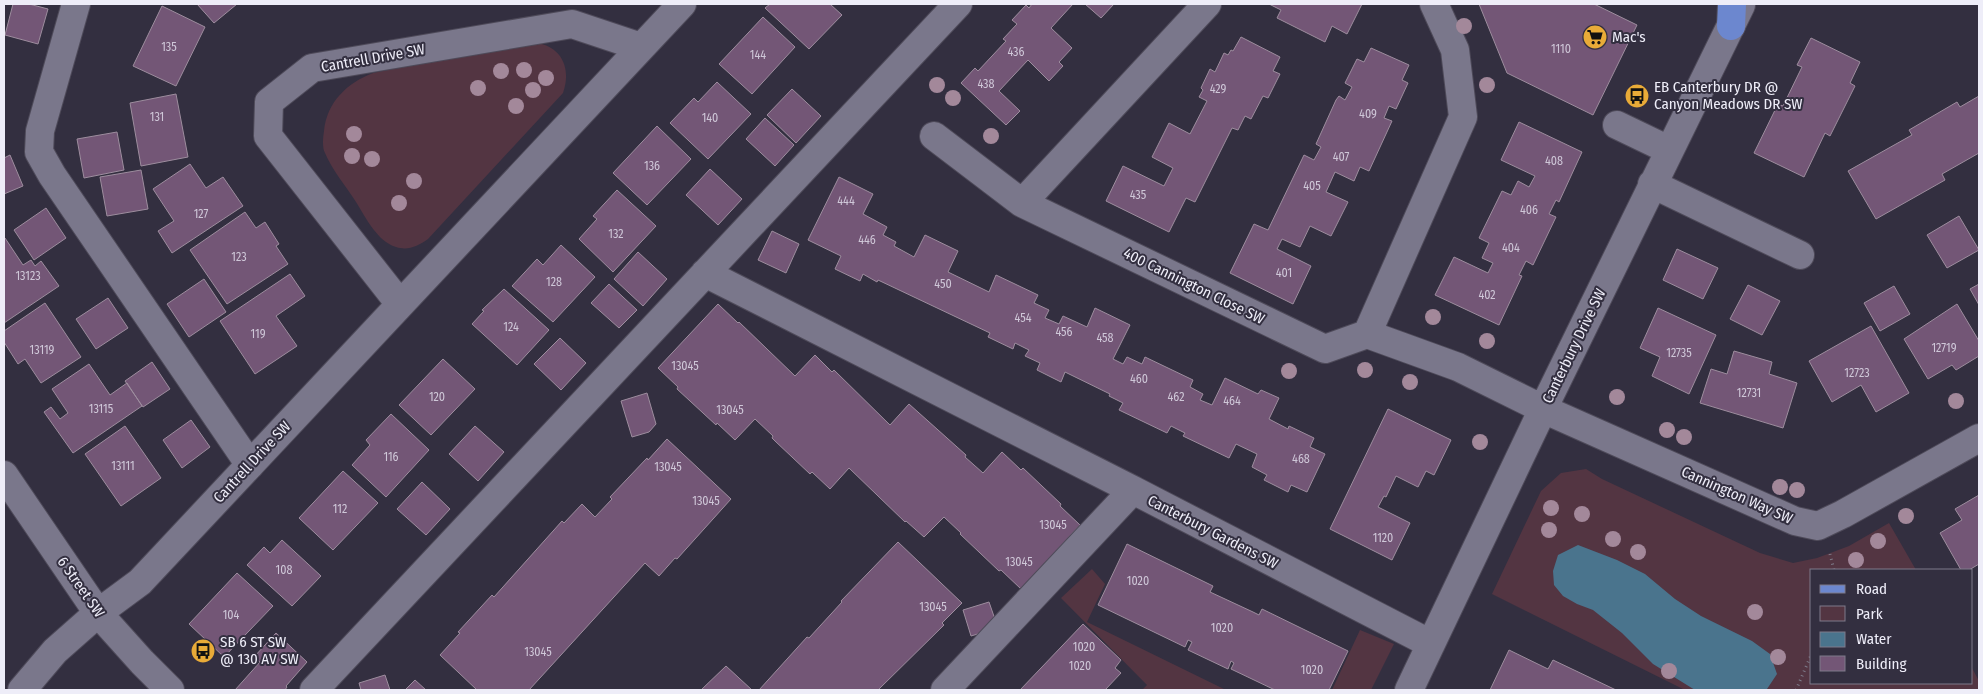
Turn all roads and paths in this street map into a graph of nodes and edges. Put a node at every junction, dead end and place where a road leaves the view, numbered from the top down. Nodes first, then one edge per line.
1 (76, 4) edge
2 (682, 4) edge
3 (958, 4) edge
4 (1207, 4) edge
5 (1434, 4) edge
6 (1735, 11) edge
7 (641, 47) junction
8 (1617, 125) dead end
9 (934, 136) dead end
10 (1669, 150) junction
11 (1652, 184) junction
12 (1022, 203) junction
13 (1800, 256) dead end
14 (705, 273) junction
15 (400, 304) junction
16 (1368, 334) junction
17 (1543, 409) junction
18 (1979, 438) edge
19 (250, 465) junction
20 (4, 475) edge
21 (1133, 490) junction
22 (98, 613) junction
23 (1431, 644) junction
24 (1810, 658) edge
25 (22, 690) edge
26 (170, 690) edge
27 (314, 690) edge
28 (945, 690) edge
29 (1409, 690) edge
30 (1796, 690) edge

1 - 19 street
2 - 7 street, Cantrell Drive SW
3 - 14 street
4 - 12 street
5 - 16 street
6 - 10 street, Canterbury Drive SW
7 - 15 street, Cantrell Drive SW
7 - 15 street, Cantrell Drive SW
8 - 10 street
9 - 12 street, 400 Cannington Close SW
10 - 11 street, Canterbury Drive SW
11 - 13 street
11 - 17 street, Canterbury Drive SW
12 - 16 street, 400 Cannington Close SW
14 - 21 street
14 - 27 street
15 - 19 street, Cantrell Drive SW
16 - 17 street
17 - 18 street, Cannington Way SW
17 - 23 street, Canterbury Drive SW
19 - 22 street, Cantrell Drive SW
20 - 22 street, 6 Street SW
21 - 23 street, Canterbury Gardens SW
21 - 28 street, Canterbury Gardens SW
22 - 25 street, Cantrell Drive SW
22 - 26 street, 6 Street SW
23 - 29 street, Canterbury Drive SW
24 - 30 path

